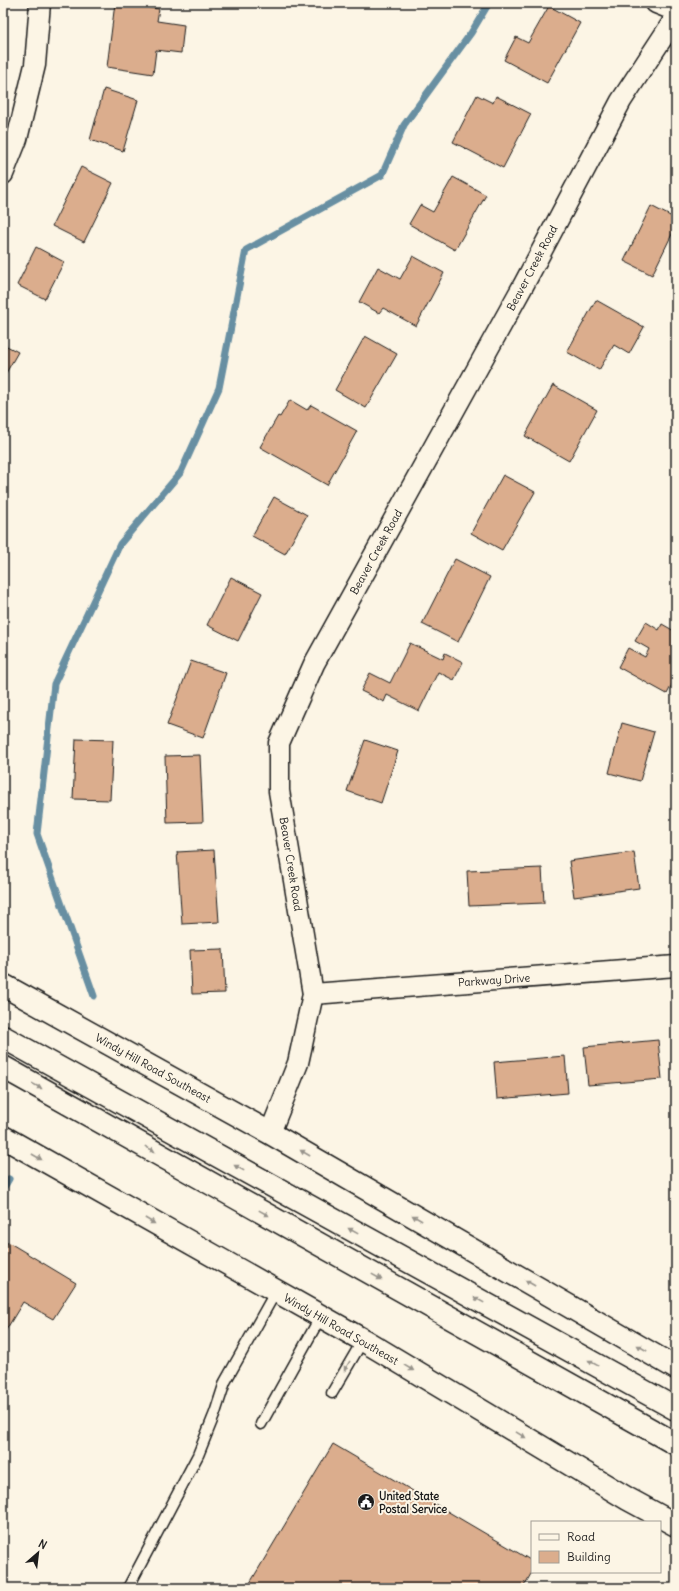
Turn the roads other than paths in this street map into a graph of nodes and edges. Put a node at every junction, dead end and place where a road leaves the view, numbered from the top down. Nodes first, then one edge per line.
1 (40, 3) edge
2 (656, 3) edge
3 (676, 11) edge
4 (676, 17) edge
5 (3, 174) edge
6 (676, 966) edge
7 (3, 985) edge
8 (313, 994) junction
9 (3, 1037) edge
10 (3, 1067) edge
11 (270, 1133) junction
12 (3, 1138) edge
13 (276, 1292) junction
14 (321, 1316) junction
15 (363, 1340) junction
16 (676, 1368) edge
17 (332, 1392) dead end
18 (676, 1409) edge
19 (261, 1424) dead end
20 (676, 1444) edge
21 (676, 1525) edge
22 (128, 1588) edge

1 - 5 street
2 - 3 street
4 - 8 street, Beaver Creek Road
6 - 8 street, Parkway Drive
7 - 11 street, Windy Hill Road Southeast
8 - 11 street, Beaver Creek Road
18 -> 9 street
10 -> 20 street
16 -> 11 street, Windy Hill Road Southeast
12 -> 13 street, Windy Hill Road Southeast
13 - 14 street, Windy Hill Road Southeast
13 - 22 lane
14 - 15 street, Windy Hill Road Southeast
14 - 19 lane
15 -> 17 lane
15 -> 21 street, Windy Hill Road Southeast

